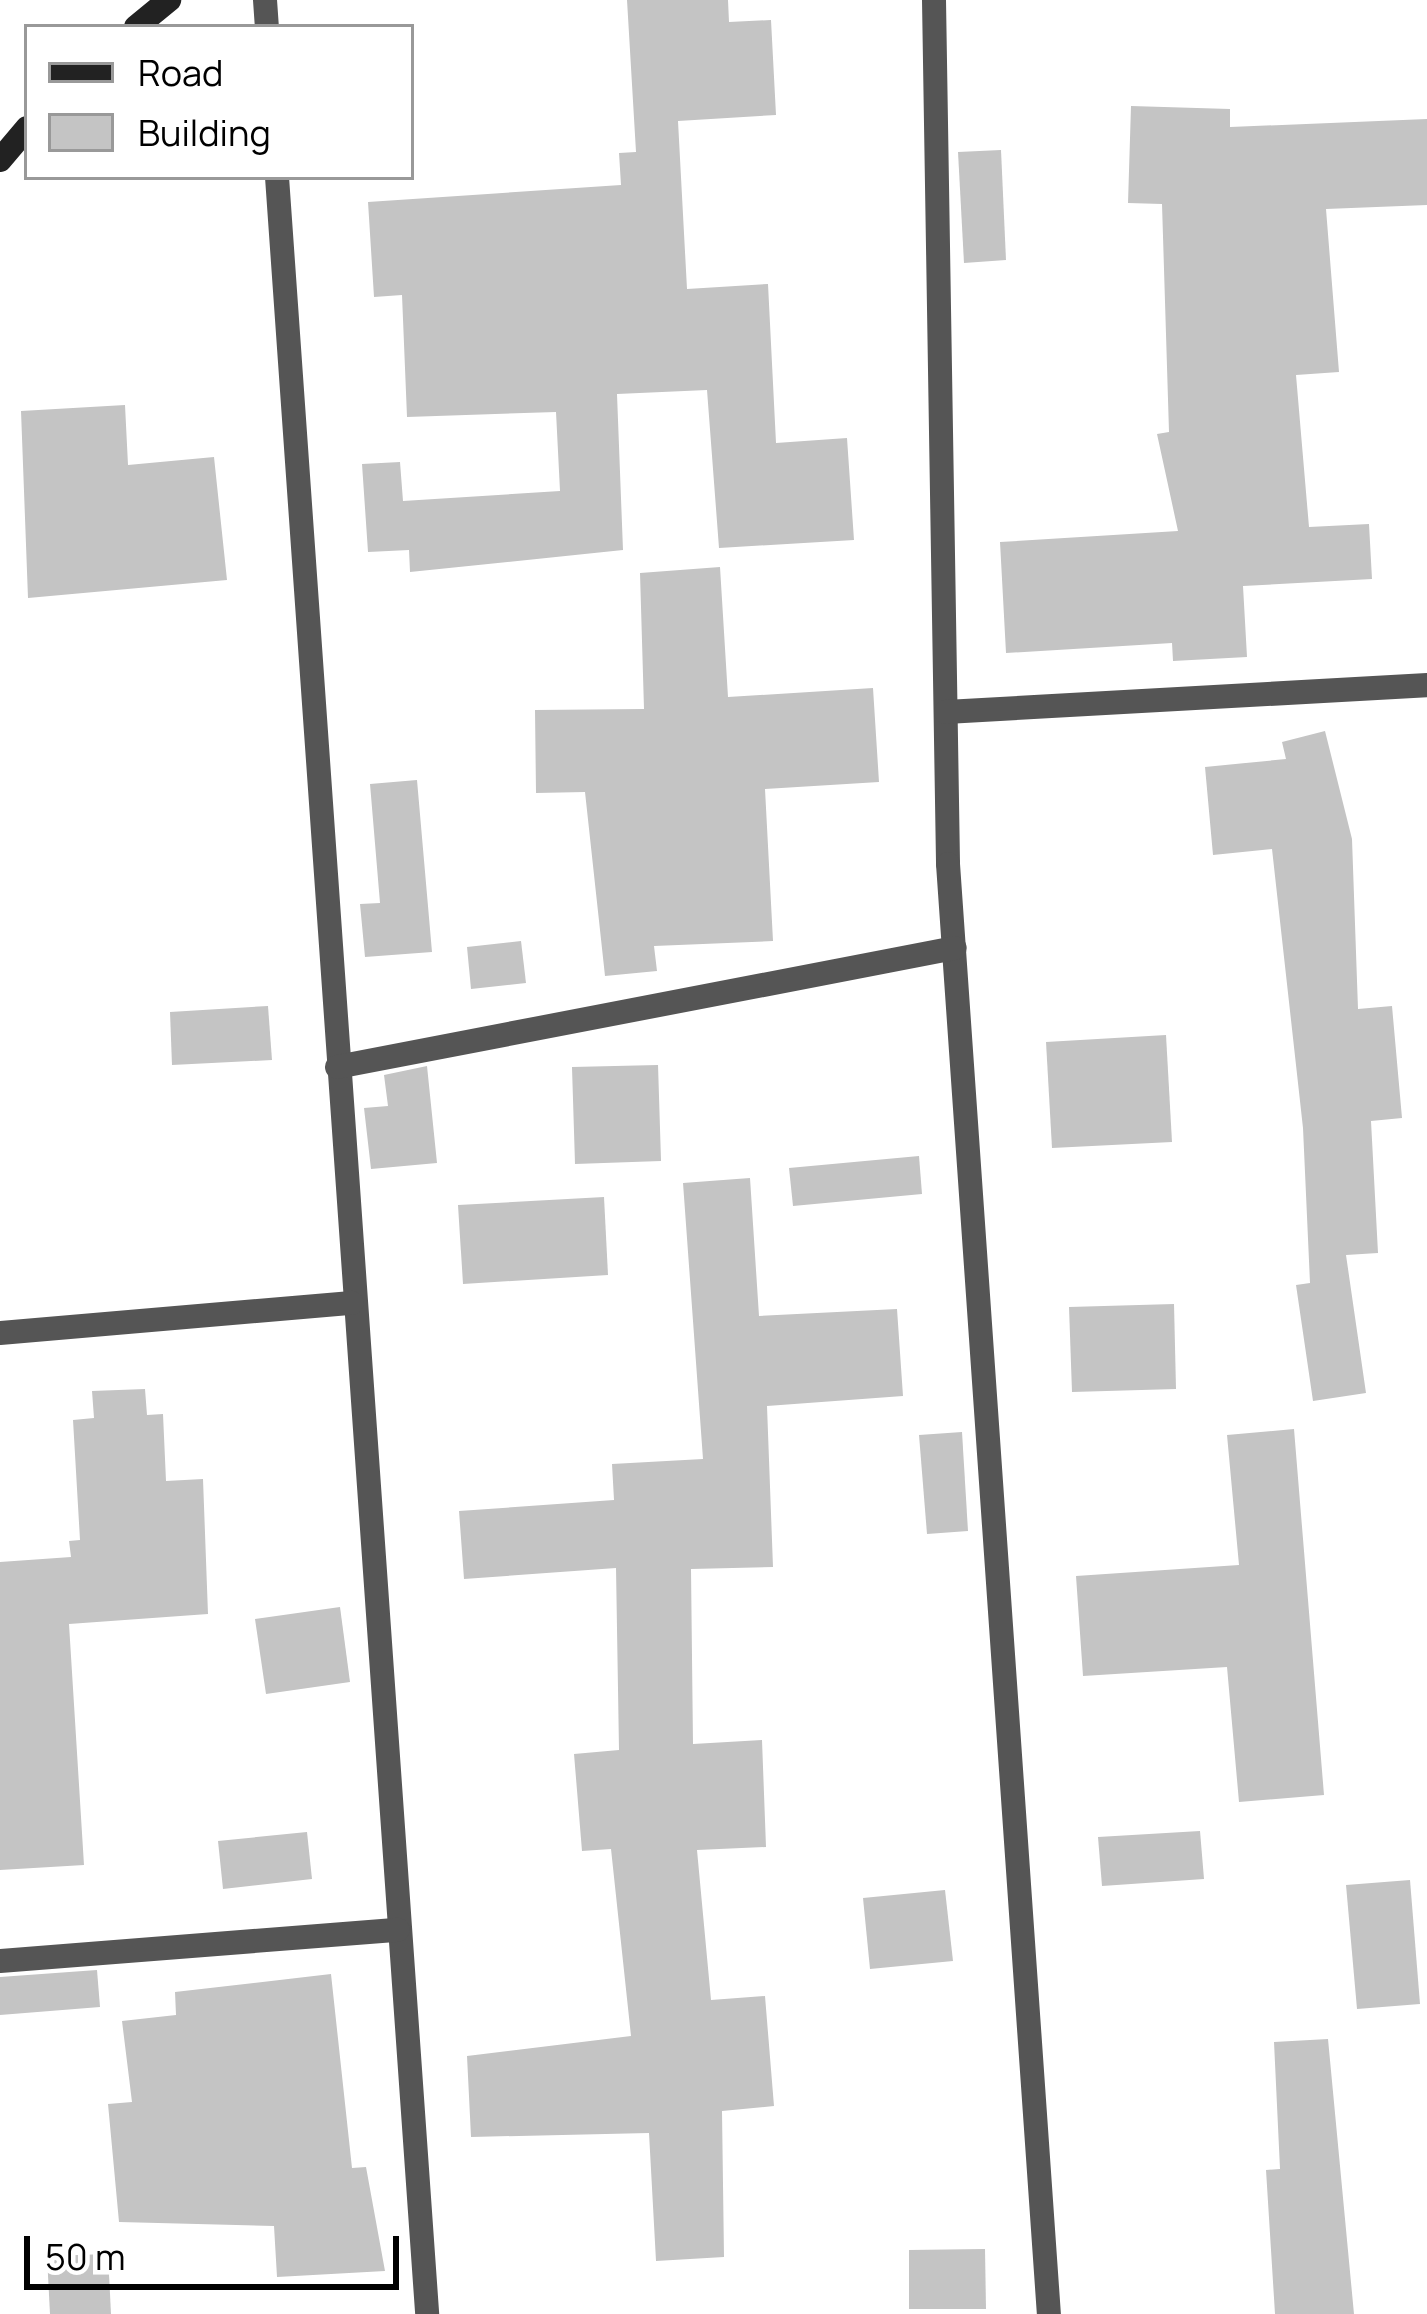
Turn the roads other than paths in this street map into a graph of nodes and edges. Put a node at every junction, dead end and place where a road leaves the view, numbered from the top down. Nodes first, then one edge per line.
1 (169, 0) edge
2 (934, 0) edge
3 (140, 24) edge
4 (24, 132) edge
5 (0, 160) edge
6 (277, 180) edge
7 (1427, 685) edge
8 (946, 712) junction
9 (955, 948) junction
10 (337, 1066) junction
11 (352, 1303) junction
12 (0, 1333) edge
13 (398, 1930) junction
14 (0, 1961) edge
15 (427, 2314) edge
16 (1049, 2314) edge

1 - 3 street
2 - 8 street
4 - 5 street
6 - 10 street
7 - 8 street
8 - 9 street
9 - 10 street
9 - 16 street
10 - 11 street
11 - 12 street
11 - 13 street
13 - 14 street
13 - 15 street

